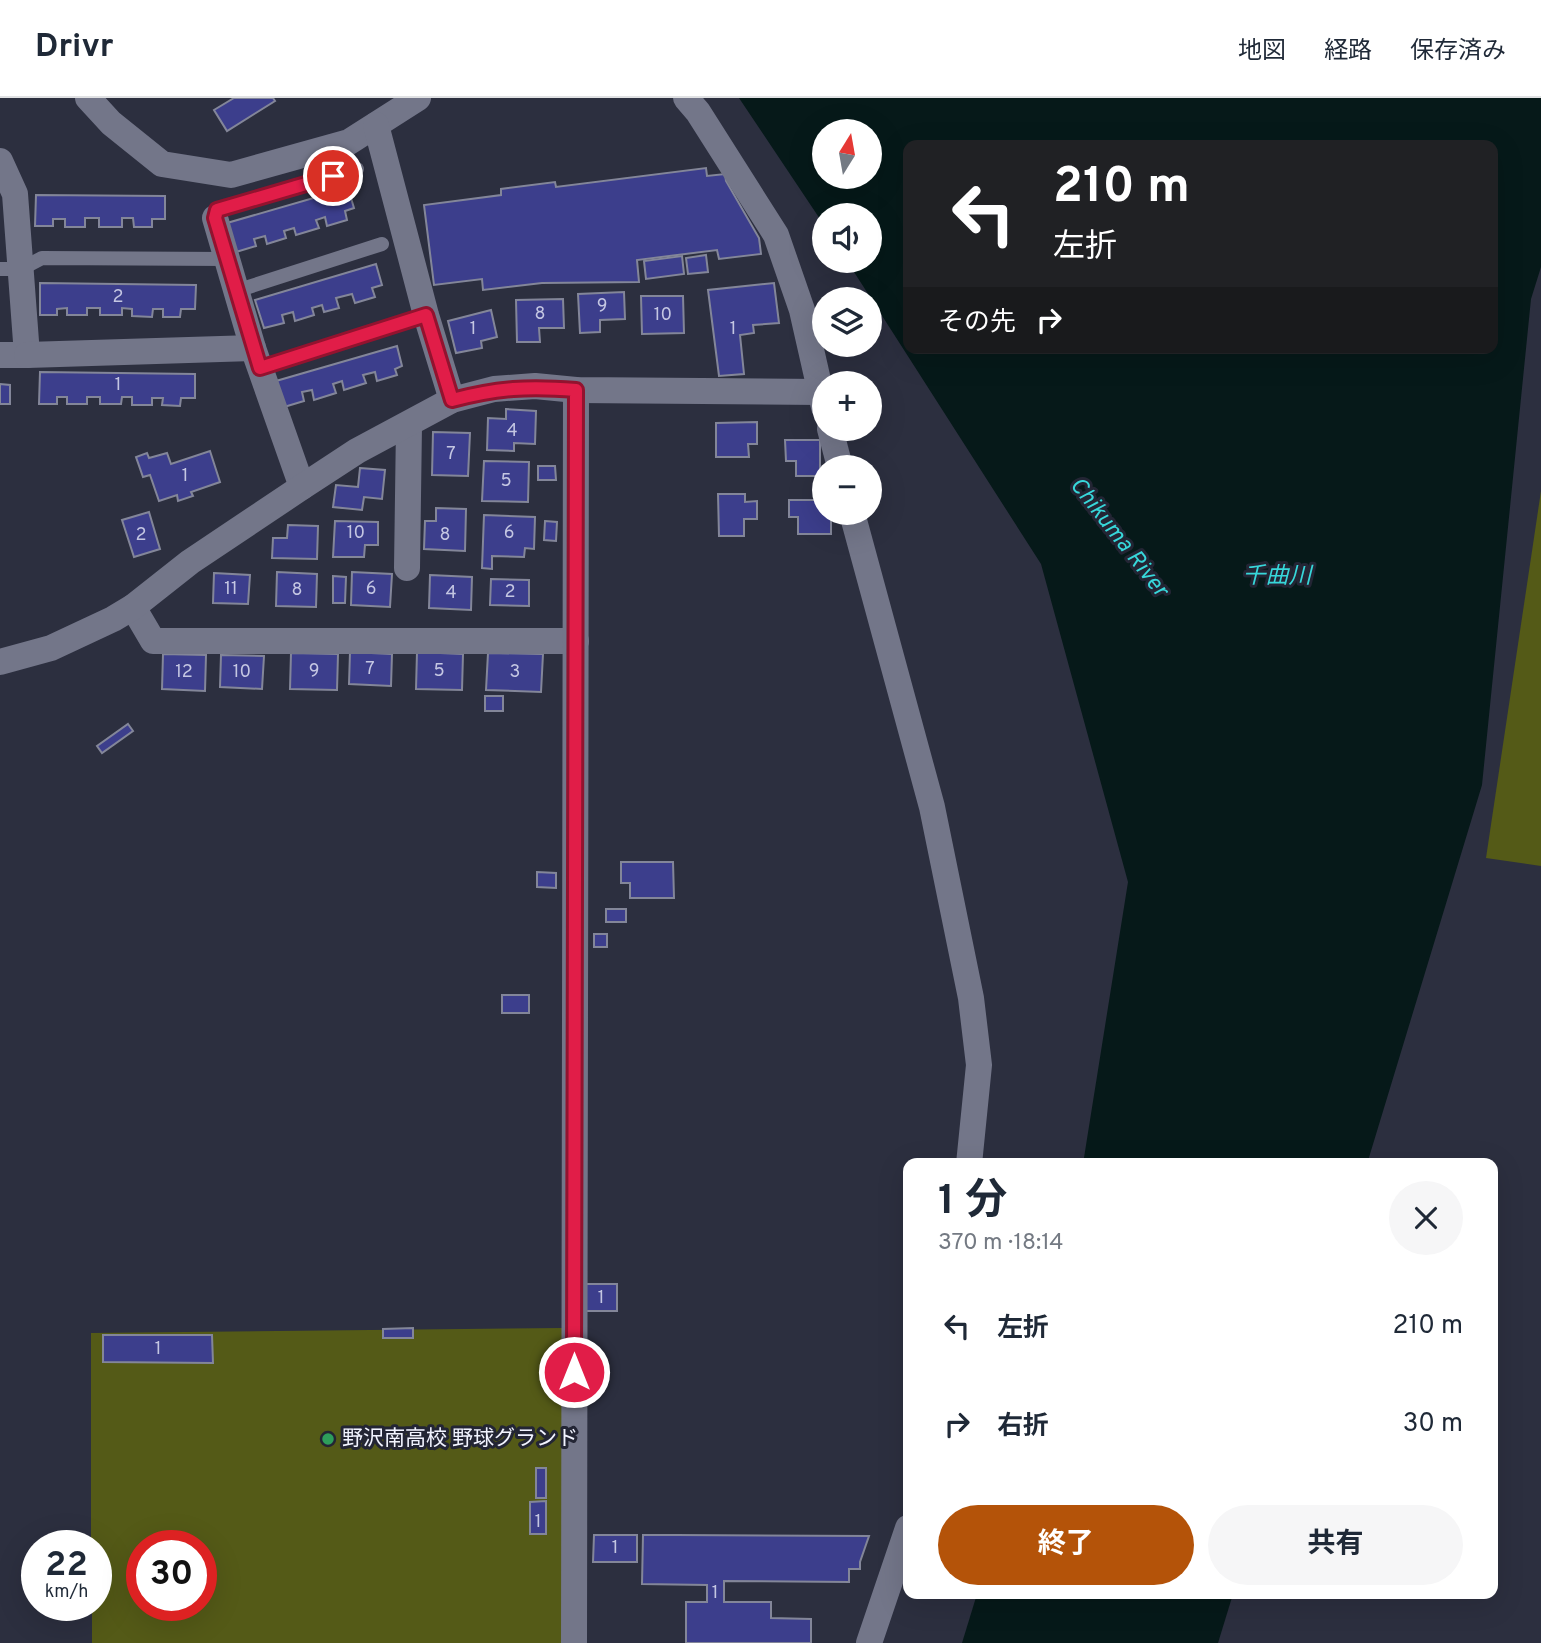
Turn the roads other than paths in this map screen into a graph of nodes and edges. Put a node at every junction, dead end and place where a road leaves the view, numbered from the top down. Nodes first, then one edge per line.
1 (88, 98) edge
2 (418, 98) edge
3 (686, 98) edge
4 (376, 125) junction
5 (0, 161) edge
6 (357, 169) dead end
7 (8, 194) edge
8 (215, 218) joint
9 (382, 244) dead end
10 (227, 259) junction
11 (10, 269) edge
12 (236, 291) junction
13 (426, 315) junction
14 (0, 355) edge
15 (27, 355) junction
16 (256, 358) junction
17 (816, 371) edge
18 (576, 390) junction
19 (812, 399) edge
20 (452, 400) junction
21 (409, 425) junction
22 (302, 486) junction
23 (855, 525) edge
24 (407, 568) dead end
25 (132, 607) junction
26 (576, 641) junction
27 (0, 662) edge
28 (970, 1158) edge
29 (903, 1543) edge
30 (574, 1643) edge
31 (869, 1643) edge

1 - 4 street
2 - 4 street
3 - 17 street
4 - 13 street
5 - 7 street
6 - 8 lane
7 - 11 street
8 - 10 street
9 - 12 lane
10 - 11 lane
10 - 12 street
11 - 15 street
12 - 16 street
13 - 16 lane
13 - 20 street
14 - 15 street
15 - 16 street
16 - 22 street
18 - 19 street
18 - 20 street
18 - 26 street
20 - 21 street
21 - 22 street
21 - 24 street
22 - 25 street
23 - 28 street
25 - 26 street
25 - 27 street
26 - 30 street
29 - 31 street

